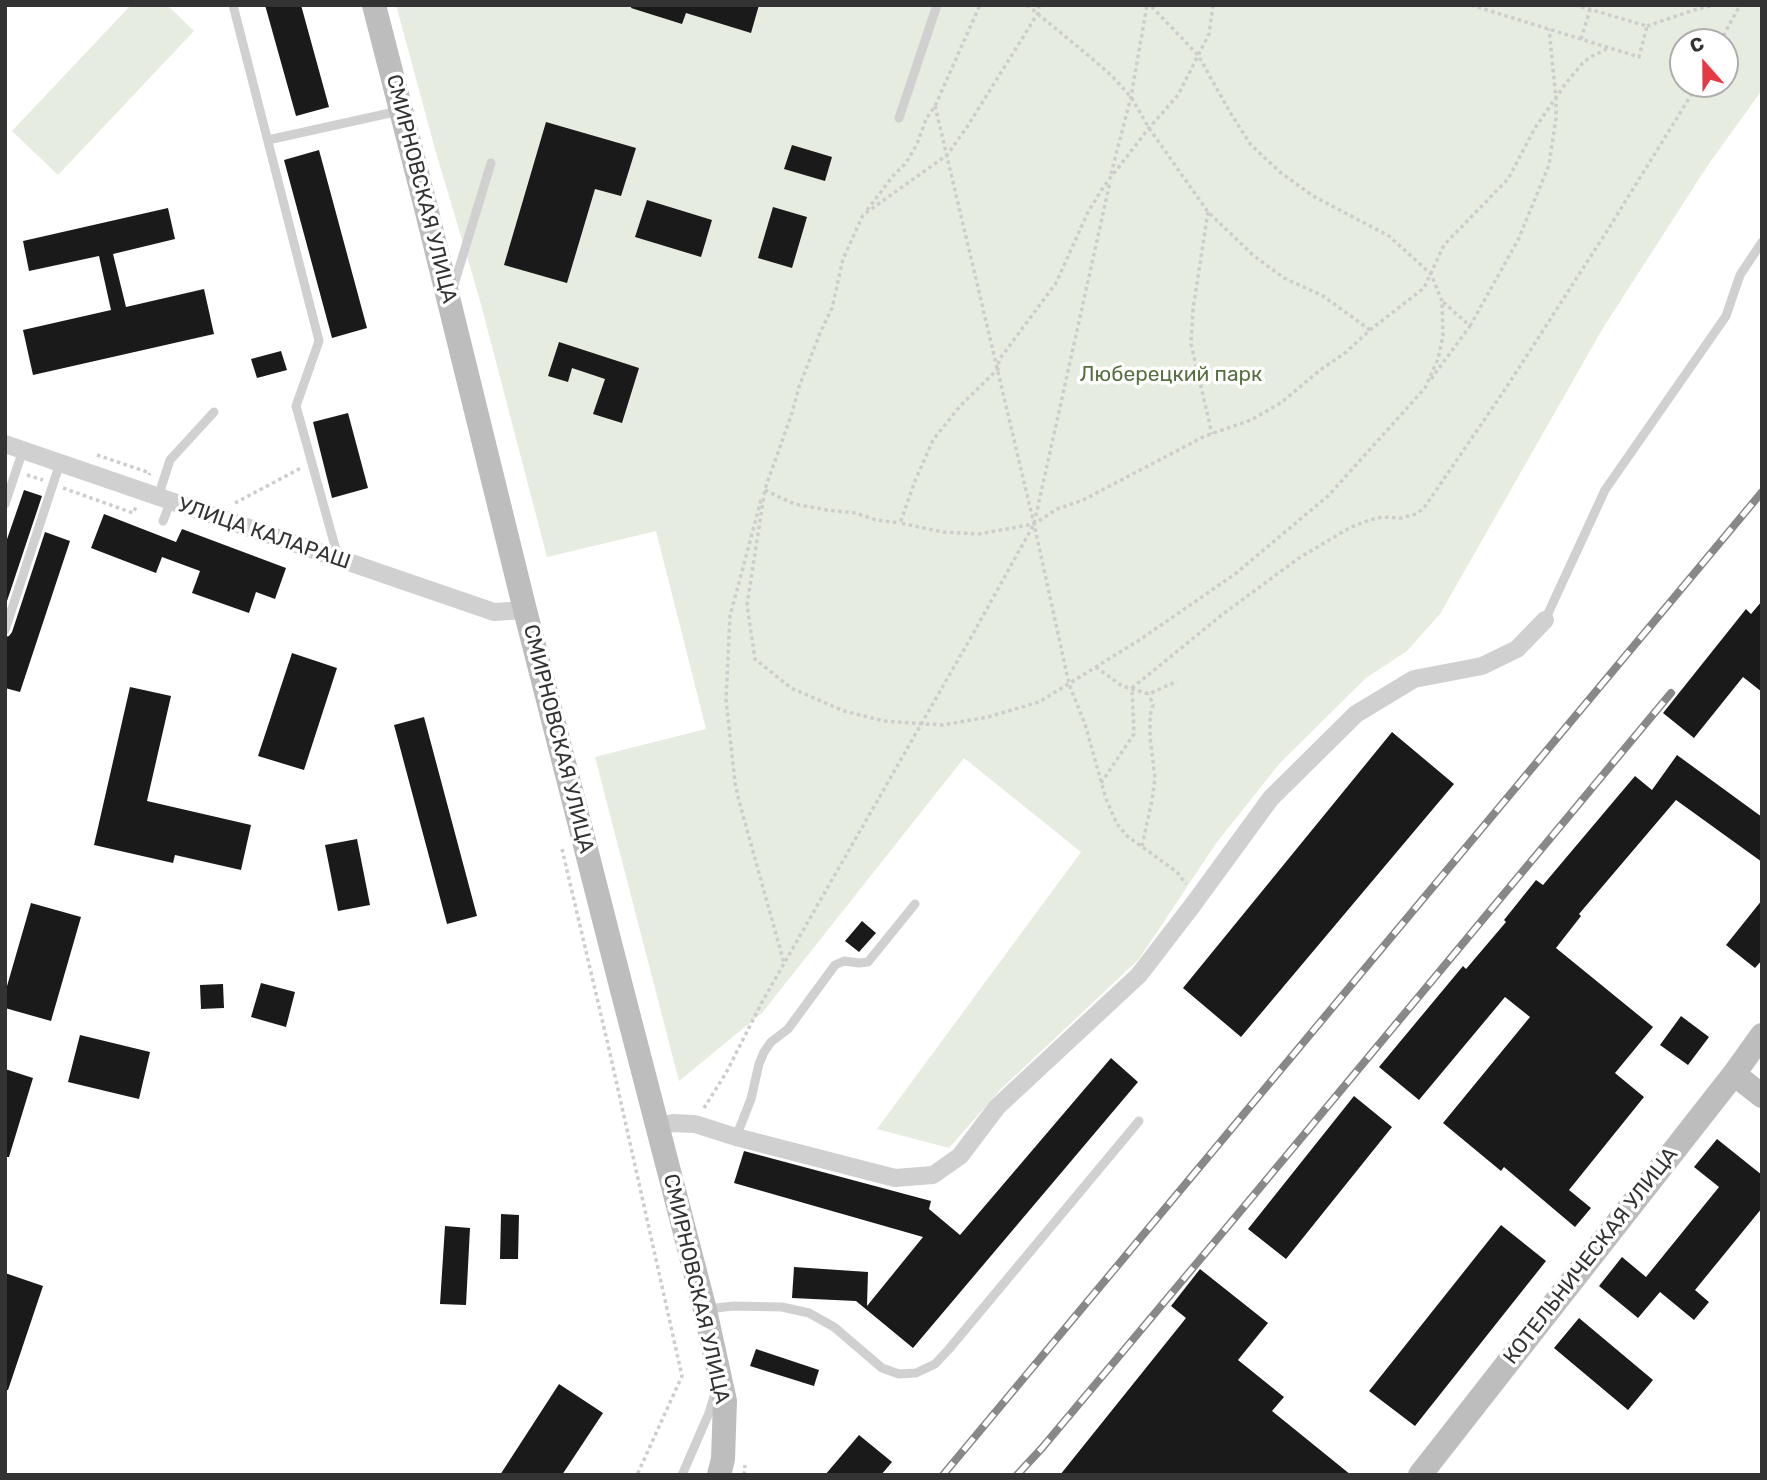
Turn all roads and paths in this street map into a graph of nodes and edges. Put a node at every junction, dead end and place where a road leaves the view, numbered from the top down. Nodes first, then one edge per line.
1 (233, 5) edge
2 (374, 5) edge
3 (937, 5) edge
4 (980, 5) edge
5 (1027, 5) edge
6 (1039, 5) edge
7 (1148, 5) edge
8 (1213, 5) edge
9 (1471, 5) edge
10 (1492, 5) edge
11 (1575, 5) edge
12 (1715, 5) edge
13 (1740, 5) edge
14 (1590, 10) junction
15 (1490, 11) junction
16 (1038, 13) junction
17 (1647, 26) junction
18 (1728, 28) edge
19 (1549, 29) junction
20 (1581, 39) junction
21 (1609, 48) junction
22 (1198, 55) junction
23 (1131, 97) junction
24 (1556, 98) junction
25 (1689, 98) edge
26 (935, 106) junction
27 (401, 110) junction
28 (899, 118) dead end
29 (1149, 128) junction
30 (268, 140) junction
31 (947, 155) junction
32 (491, 163) dead end
33 (1110, 178) junction
34 (1209, 212) junction
35 (863, 215) junction
36 (1762, 242) edge
37 (1431, 274) junction
38 (449, 300) junction
39 (1442, 301) junction
40 (1470, 326) junction
41 (1370, 330) junction
42 (998, 369) junction
43 (1425, 388) junction
44 (214, 412) dead end
45 (1212, 434) junction
46 (5, 444) edge
47 (23, 450) junction
48 (61, 463) junction
49 (312, 463) junction
50 (17, 471) junction
51 (53, 484) junction
52 (765, 489) junction
53 (157, 497) junction
54 (235, 503) dead end
55 (5, 505) edge
56 (163, 521) dead end
57 (900, 523) junction
58 (1034, 524) junction
59 (338, 559) junction
60 (525, 610) junction
61 (1545, 620) joint
62 (5, 630) edge
63 (1096, 667) junction
64 (1177, 681) dead end
65 (1069, 684) junction
66 (1132, 688) junction
67 (1149, 694) junction
68 (921, 724) junction
69 (1101, 783) junction
70 (1142, 846) junction
71 (1200, 895) junction
72 (915, 904) dead end
73 (784, 963) junction
74 (1762, 1035) edge
75 (609, 1049) dead end
76 (1734, 1074) junction
77 (1762, 1096) edge
78 (1139, 1121) dead end
79 (695, 1124) junction
80 (658, 1126) junction
81 (736, 1137) junction
82 (705, 1310) junction
83 (720, 1375) junction
84 (637, 1475) edge
85 (682, 1475) edge
86 (719, 1475) edge
87 (1420, 1475) edge

1 - 30 lane
2 - 27 main road, СМИРНОВСКАЯ УЛИЦА
3 - 28 lane
4 - 26 path
5 - 16 path
6 - 16 path
7 - 22 path
7 - 23 path
8 - 22 path
9 - 15 path
10 - 15 path
11 - 14 path
12 - 17 path
13 - 18 path
14 - 17 path
14 - 20 path
15 - 19 path
16 - 23 path
16 - 31 path
17 - 21 path
19 - 20 path
19 - 24 path
20 - 21 path
21 - 24 path
22 - 29 path
22 - 37 path
23 - 29 path
23 - 33 path
24 - 37 path
24 - 40 path
25 - 66 path
26 - 31 path
26 - 35 path
27 - 30 lane
27 - 38 main road, СМИРНОВСКАЯ УЛИЦА
29 - 33 path
29 - 34 path
30 - 49 lane
31 - 35 path
31 - 42 path
32 - 38 lane
33 - 42 path
33 - 58 path
34 - 41 path
34 - 45 path
35 - 52 path
36 - 61 lane
37 - 39 path
37 - 41 path
38 - 60 main road, СМИРНОВСКАЯ УЛИЦА
39 - 40 path
39 - 43 path
40 - 43 path
41 - 45 path
42 - 57 path
42 - 58 path
43 - 63 path
44 - 53 lane
45 - 58 path
46 - 47 street, УЛИЦА КАЛАРАШ
47 - 48 street, УЛИЦА КАЛАРАШ
47 - 50 lane
48 - 51 lane
48 - 53 street, УЛИЦА КАЛАРАШ
49 - 54 path
49 - 59 lane
50 - 51 path
50 - 55 lane
51 - 53 path
51 - 62 lane
52 - 57 path
52 - 68 path
52 - 73 path
53 - 56 lane
53 - 59 street, УЛИЦА КАЛАРАШ
57 - 58 path
58 - 65 path
58 - 68 path
59 - 60 street, УЛИЦА КАЛАРАШ
60 - 80 main road, СМИРНОВСКАЯ УЛИЦА
61 - 71 street
63 - 65 path
63 - 66 path
64 - 67 path
65 - 68 path
65 - 69 path
66 - 67 path
66 - 69 path
67 - 70 path
68 - 73 path
69 - 70 path
70 - 71 path
71 - 81 street
72 - 81 lane
73 - 79 path
74 - 76 main road, КОТЕЛЬНИЧЕСКАЯ УЛИЦА
75 - 84 path
76 - 77 main road
76 - 87 main road, КОТЕЛЬНИЧЕСКАЯ УЛИЦА
78 - 82 lane
79 - 80 street
79 - 81 street
80 - 82 main road, СМИРНОВСКАЯ УЛИЦА
82 - 83 main road, СМИРНОВСКАЯ УЛИЦА
83 - 85 lane
83 - 86 main road, СМИРНОВСКАЯ УЛИЦА

